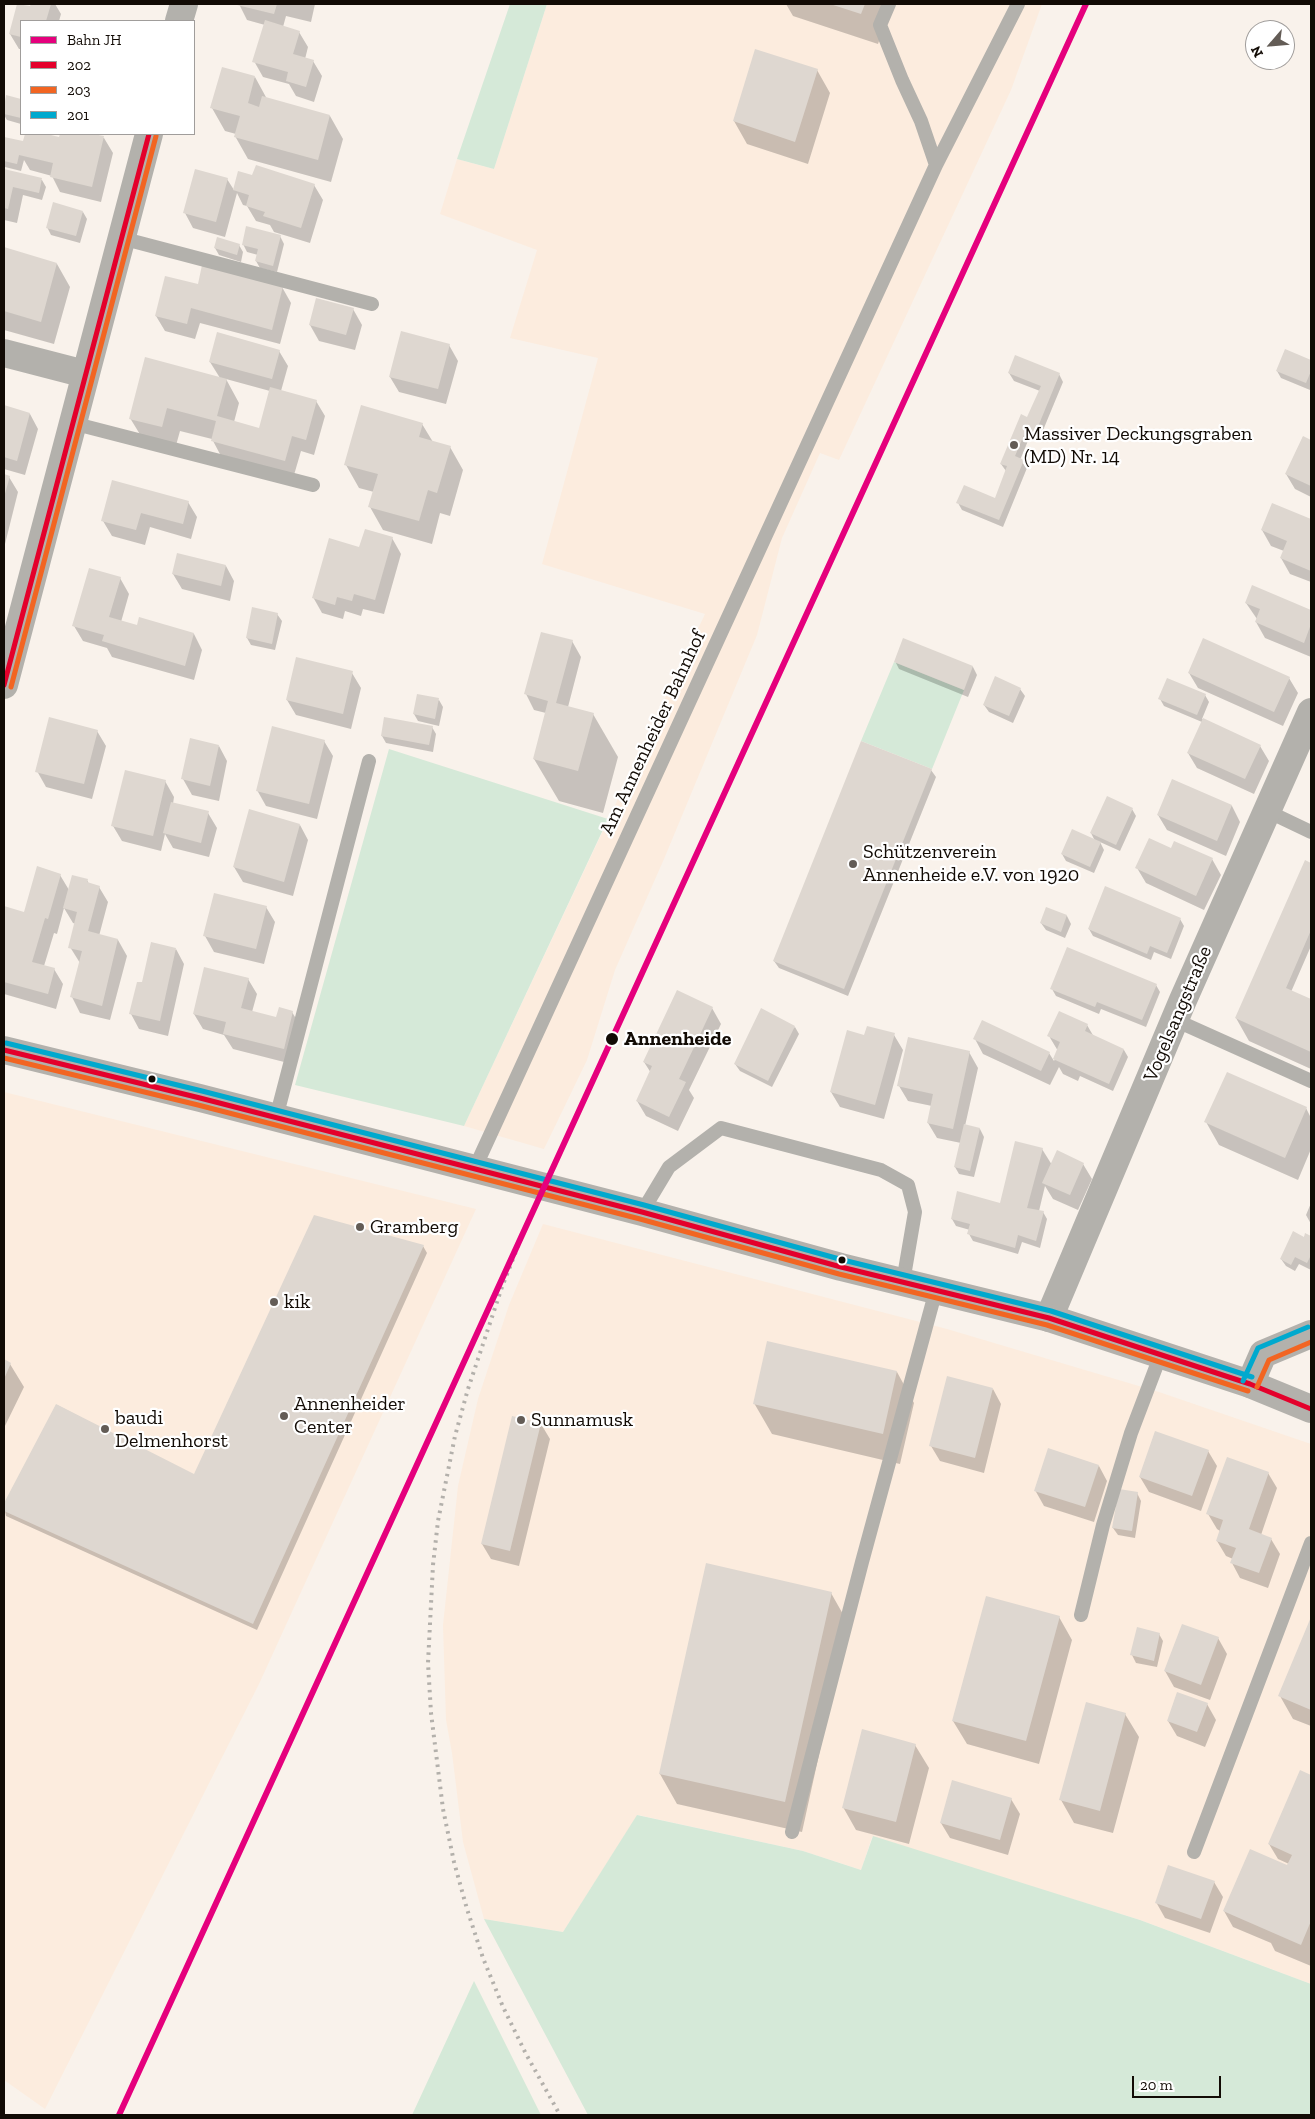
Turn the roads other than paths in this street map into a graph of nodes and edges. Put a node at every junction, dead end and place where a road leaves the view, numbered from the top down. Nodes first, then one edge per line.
1 (184, 4) edge
2 (889, 4) edge
3 (1018, 4) edge
4 (179, 20) edge
5 (149, 135) edge
6 (936, 165) junction
7 (121, 238) junction
8 (372, 304) dead end
9 (4, 354) edge
10 (85, 374) junction
11 (72, 424) junction
12 (313, 485) dead end
13 (4, 685) edge
14 (1311, 712) edge
15 (368, 761) dead end
16 (1267, 811) junction
17 (1311, 832) edge
18 (1175, 1020) junction
19 (4, 1050) edge
20 (1311, 1081) edge
21 (276, 1118) junction
22 (474, 1170) junction
23 (642, 1212) junction
24 (903, 1282) junction
25 (936, 1290) junction
26 (1049, 1318) junction
27 (1311, 1334) edge
28 (1161, 1354) junction
29 (1250, 1384) junction
30 (1311, 1409) edge
31 (1311, 1543) edge
32 (1081, 1615) dead end
33 (792, 1832) dead end
34 (1194, 1852) dead end

1 - 4 street
2 - 6 lane
3 - 6 lane, Am Annenheider Bahnhof
5 - 7 street
6 - 22 lane, Am Annenheider Bahnhof
7 - 8 lane
7 - 10 street
9 - 10 street
10 - 11 street
11 - 12 lane
11 - 13 street
14 - 16 street, Vogelsangstraße
15 - 21 lane
16 - 17 lane
16 - 18 street, Vogelsangstraße
18 - 20 lane
18 - 26 street, Vogelsangstraße
19 - 21 street
21 - 22 street
22 - 23 street
23 - 24 street
23 - 24 lane
24 - 25 street
25 - 26 street
25 - 33 lane
26 - 28 street
27 - 29 street
28 - 29 street
28 - 32 lane
29 - 30 street
31 - 34 lane

